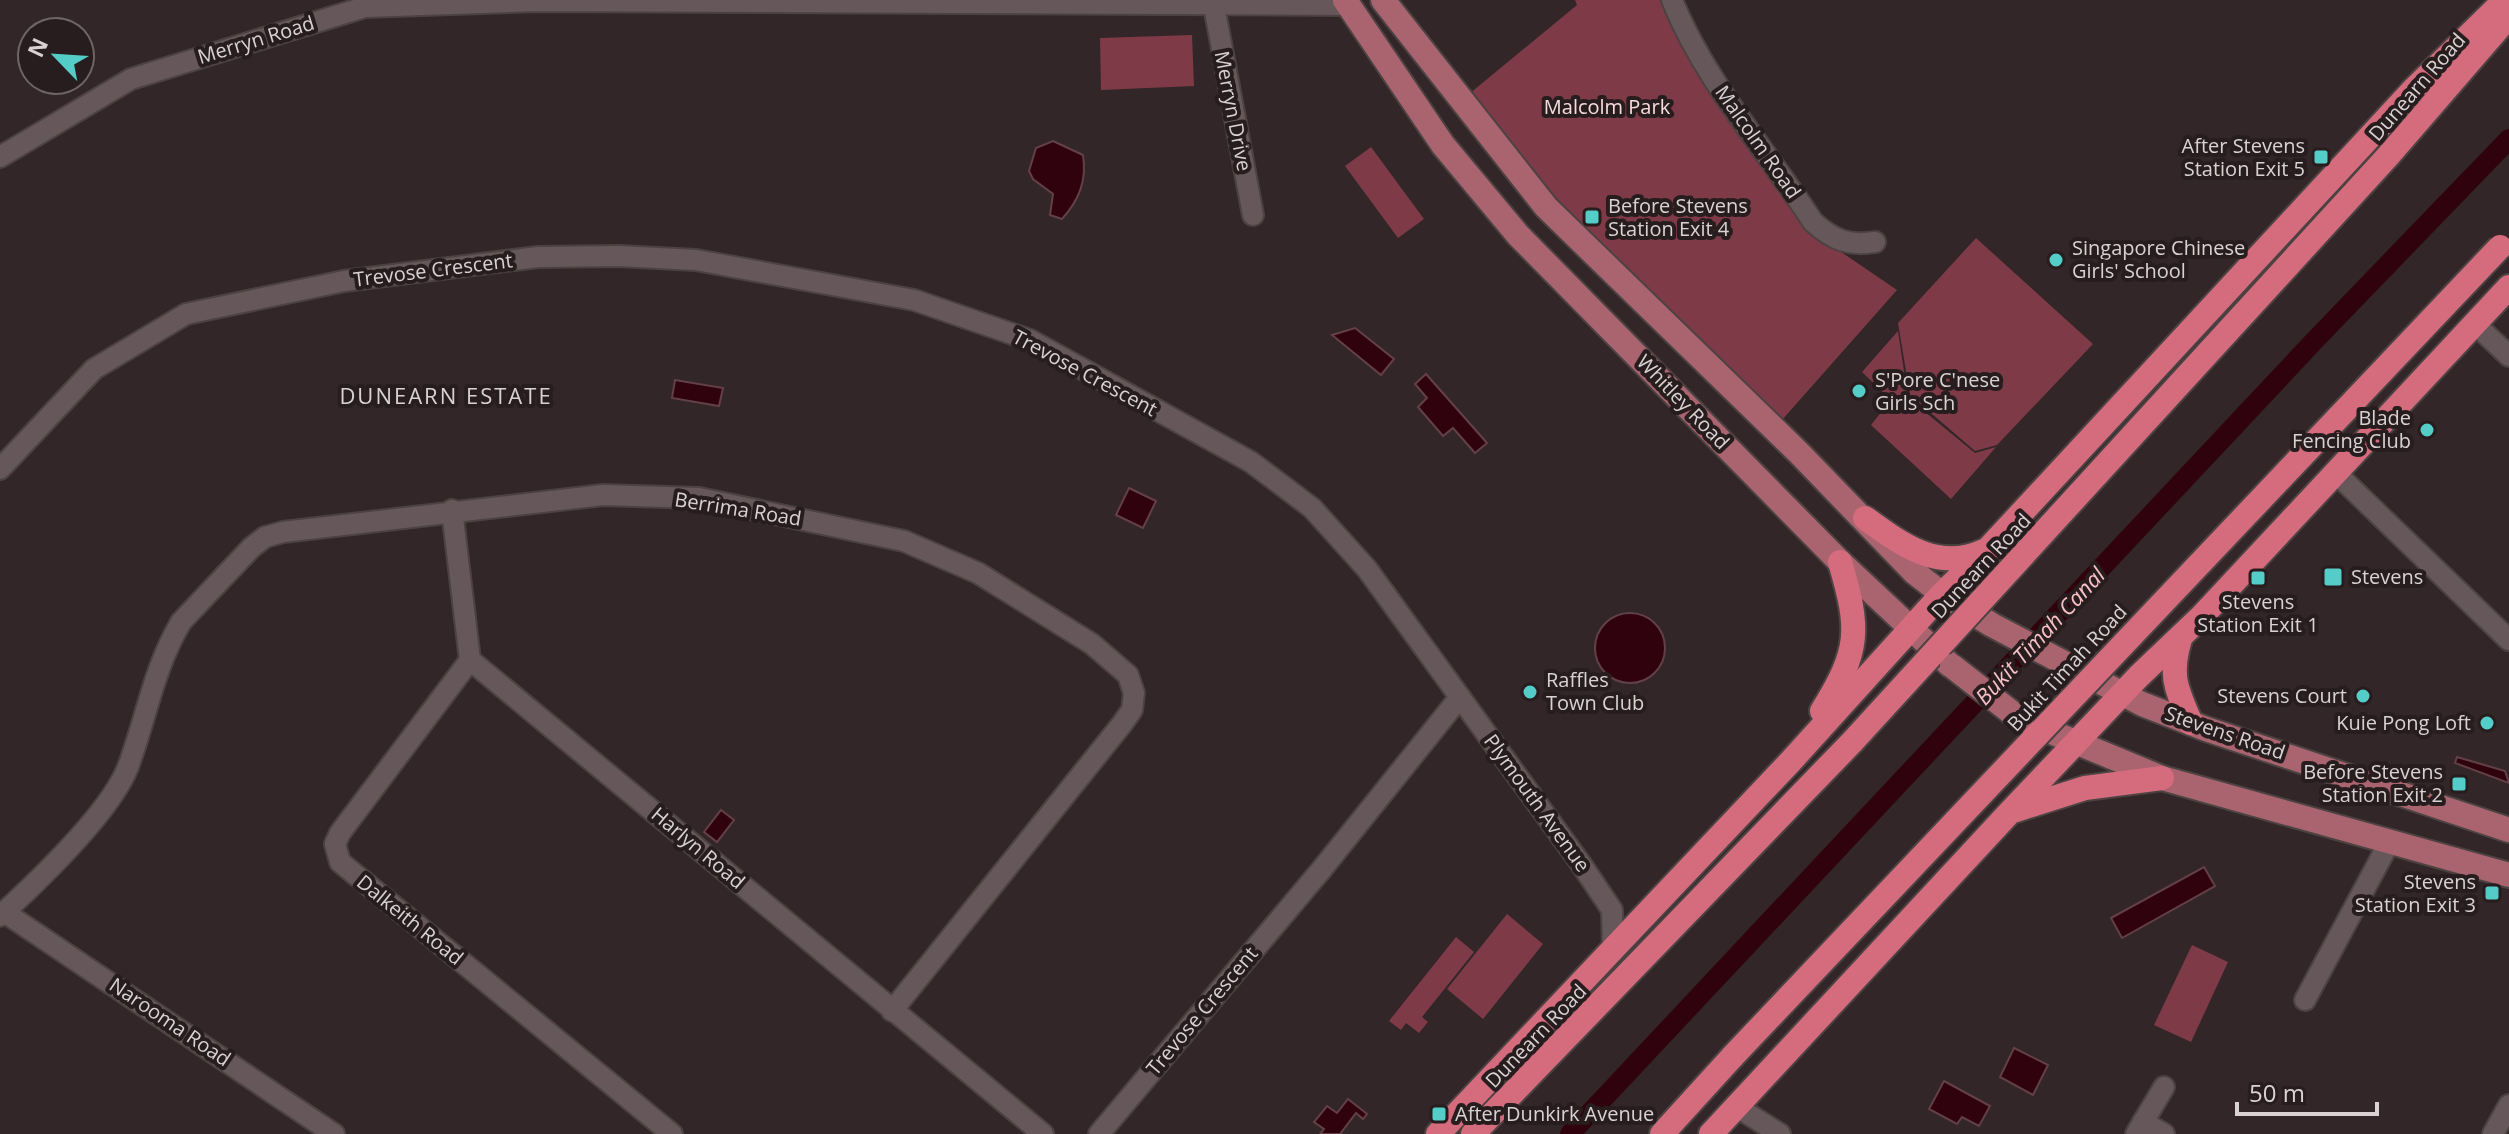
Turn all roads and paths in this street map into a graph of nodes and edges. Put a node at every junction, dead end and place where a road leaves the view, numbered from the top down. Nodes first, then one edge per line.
1 (1383, 0) edge
2 (1672, 0) edge
3 (2505, 0) edge
4 (715, 1) edge
5 (895, 2) edge
6 (1065, 2) edge
7 (1347, 3) edge
8 (1214, 6) junction
9 (2509, 16) edge
10 (0, 157) edge
11 (1253, 215) dead end
12 (1875, 242) dead end
13 (2504, 242) edge
14 (2509, 287) edge
15 (2475, 324) junction
16 (2509, 356) edge
17 (0, 469) edge
18 (2338, 470) junction
19 (452, 510) junction
20 (1865, 518) junction
21 (1989, 548) junction
22 (1840, 562) junction
23 (1942, 594) junction
24 (1912, 628) junction
25 (2180, 639) junction
26 (2509, 640) edge
27 (470, 660) junction
28 (2124, 694) junction
29 (1460, 697) junction
30 (2191, 723) junction
31 (2078, 741) junction
32 (1791, 761) junction
33 (2162, 778) junction
34 (2010, 812) junction
35 (2509, 830) edge
36 (2390, 841) junction
37 (2509, 875) edge
38 (1612, 910) junction
39 (2, 914) edge
40 (1638, 921) junction
41 (1613, 948) junction
42 (2305, 1000) dead end
43 (892, 1011) junction
44 (2164, 1087) dead end
45 (2509, 1105) edge
46 (1737, 1107) junction
47 (2139, 1128) edge
48 (334, 1134) edge
49 (672, 1134) edge
50 (1043, 1134) edge
51 (1099, 1134) edge
52 (1438, 1134) edge
53 (1473, 1134) edge
54 (1662, 1134) edge
55 (1711, 1134) edge
56 (1780, 1134) edge
57 (2164, 1134) edge
58 (2493, 1134) edge

1 - 20 main road
2 - 12 street, Malcolm Road
3 - 21 highway
4 - 5 street, Merryn Road
4 - 10 street, Merryn Road
5 - 6 street, Merryn Road
6 - 8 street, Merryn Road
7 - 8 street, Merryn Road
7 - 22 main road, Whitley Road
8 - 11 street, Merryn Drive
9 - 53 highway, Dunearn Road, bridge
13 - 54 highway, Bukit Timah Road, bridge
14 - 15 highway
15 - 16 street
15 - 18 highway
17 - 29 street, Trevose Crescent
18 - 25 highway
18 - 26 street
19 - 27 street
19 - 39 street, Berrima Road
19 - 43 street, Berrima Road
20 - 21 highway
20 - 23 main road
21 - 23 highway
22 - 24 main road, Whitley Road
22 - 32 highway
23 - 24 highway
23 - 28 main road
24 - 31 main road, Whitley Road, bridge
24 - 32 highway
25 - 28 highway
25 - 30 highway
27 - 43 street, Harlyn Road
27 - 49 street, Dalkeith Road
28 - 30 main road, Stevens Road
28 - 31 highway
29 - 38 street, Plymouth Avenue
29 - 51 street, Trevose Crescent
30 - 35 main road, Stevens Road
31 - 33 main road
31 - 34 highway
32 - 40 highway
33 - 34 highway
33 - 36 main road
34 - 46 highway
36 - 37 main road
36 - 42 street
38 - 40 street
38 - 41 street
39 - 48 street, Narooma Road
40 - 41 highway
41 - 52 highway
43 - 50 street, Harlyn Road
44 - 47 street
45 - 58 street
46 - 55 highway
46 - 56 street
47 - 57 street

